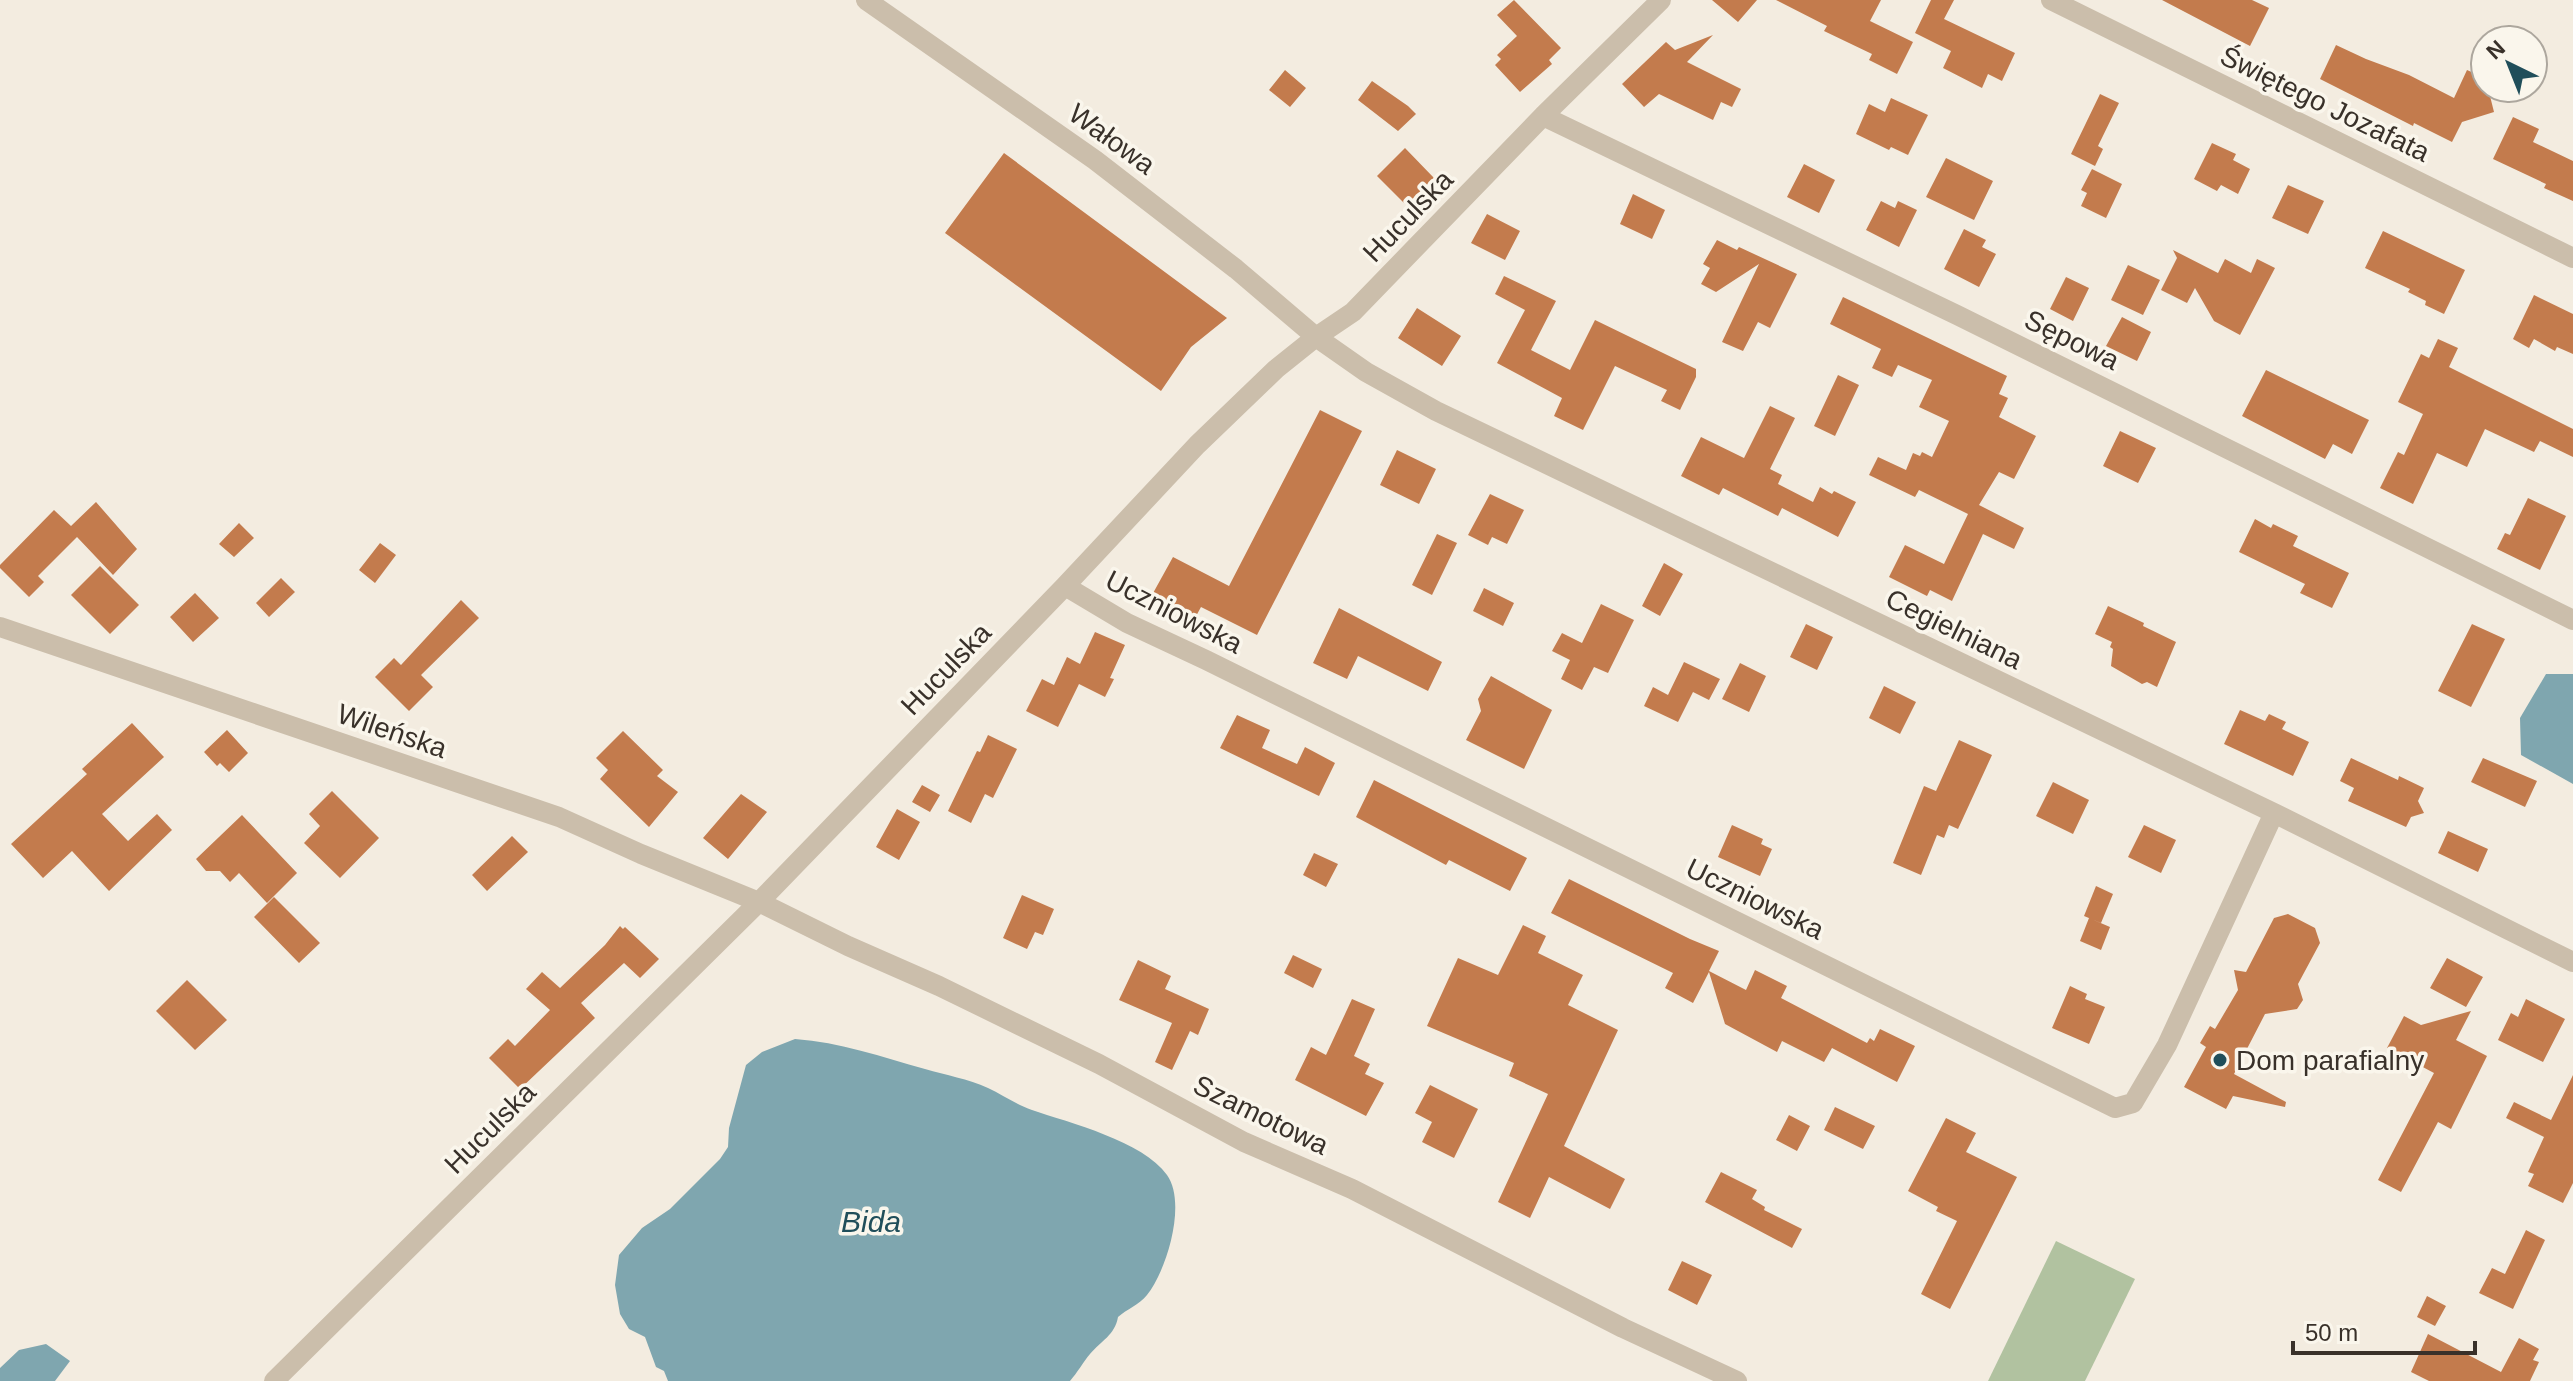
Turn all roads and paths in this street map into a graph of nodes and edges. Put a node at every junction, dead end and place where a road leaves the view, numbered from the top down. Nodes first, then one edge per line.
1 (866, 0) edge
2 (1661, 0) edge
3 (2051, 0) edge
4 (1543, 116) junction
5 (2573, 258) edge
6 (1316, 337) junction
7 (1065, 586) junction
8 (2573, 620) edge
9 (0, 627) edge
10 (2274, 813) junction
11 (759, 902) junction
12 (2573, 962) edge
13 (274, 1381) edge
14 (1737, 1381) edge

1 - 6 street, Wałowa
2 - 4 street, Huculska
3 - 5 street, Świętego Jozafata
4 - 6 street, Huculska
4 - 8 street, Sępowa
6 - 7 street, Huculska
6 - 10 street, Cegielniana
7 - 10 street, Uczniowska
7 - 11 street, Huculska
9 - 11 street, Wileńska
10 - 12 street, Cegielniana
11 - 13 street, Huculska
11 - 14 street, Szamotowa

